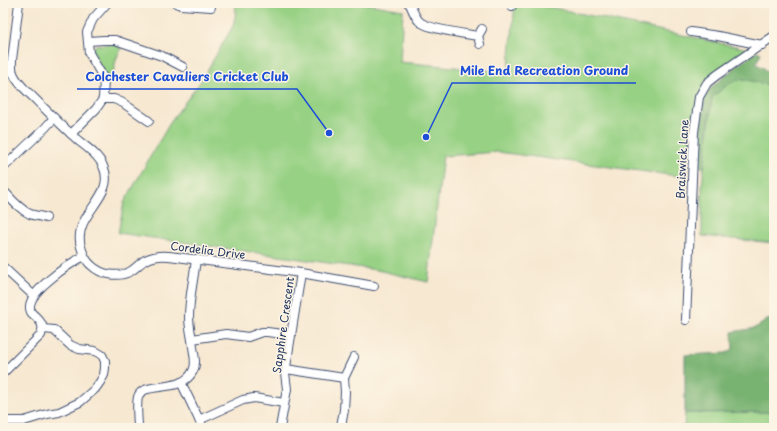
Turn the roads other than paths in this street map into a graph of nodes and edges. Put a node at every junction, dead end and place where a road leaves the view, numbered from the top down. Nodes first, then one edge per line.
1 (19, 3) edge
2 (107, 3) edge
3 (176, 3) edge
4 (408, 3) edge
5 (211, 7) dead end
6 (691, 32) dead end
7 (480, 36) dead end
8 (774, 36) edge
9 (88, 41) junction
10 (762, 44) junction
11 (182, 66) dead end
12 (103, 99) junction
13 (54, 118) junction
14 (149, 121) dead end
15 (71, 134) junction
16 (3, 168) edge
17 (3, 190) edge
18 (46, 218) dead end
19 (84, 256) junction
20 (196, 259) junction
21 (3, 267) edge
22 (301, 273) junction
23 (374, 286) dead end
24 (34, 296) junction
25 (686, 320) dead end
26 (43, 329) junction
27 (291, 335) junction
28 (192, 339) junction
29 (354, 357) dead end
30 (286, 369) junction
31 (3, 373) edge
32 (344, 378) junction
33 (181, 382) junction
34 (284, 403) junction
35 (199, 420) junction
36 (6, 421) dead end
37 (342, 426) dead end
38 (138, 428) edge
39 (203, 428) edge
40 (280, 428) edge

1 - 13 street
2 - 9 street
3 - 5 street
4 - 7 street
6 - 10 street
8 - 10 street, Braiswick Lane
9 - 11 street
9 - 12 street
10 - 25 street, Braiswick Lane
12 - 14 street
12 - 15 street
13 - 15 street
13 - 16 street
15 - 19 street
17 - 18 street
19 - 20 street, Cordelia Drive
19 - 24 street
20 - 22 street, Cordelia Drive
20 - 28 street
21 - 24 street
22 - 23 street, Cordelia Drive
22 - 27 street, Sapphire Crescent
24 - 26 street
26 - 31 street
26 - 36 street
27 - 28 street
27 - 30 street, Sapphire Crescent
28 - 33 street
29 - 32 street
30 - 32 street
30 - 34 street, Sapphire Crescent
32 - 37 street
33 - 35 street
33 - 38 street
34 - 35 street
34 - 40 street, Sapphire Crescent
35 - 39 street

